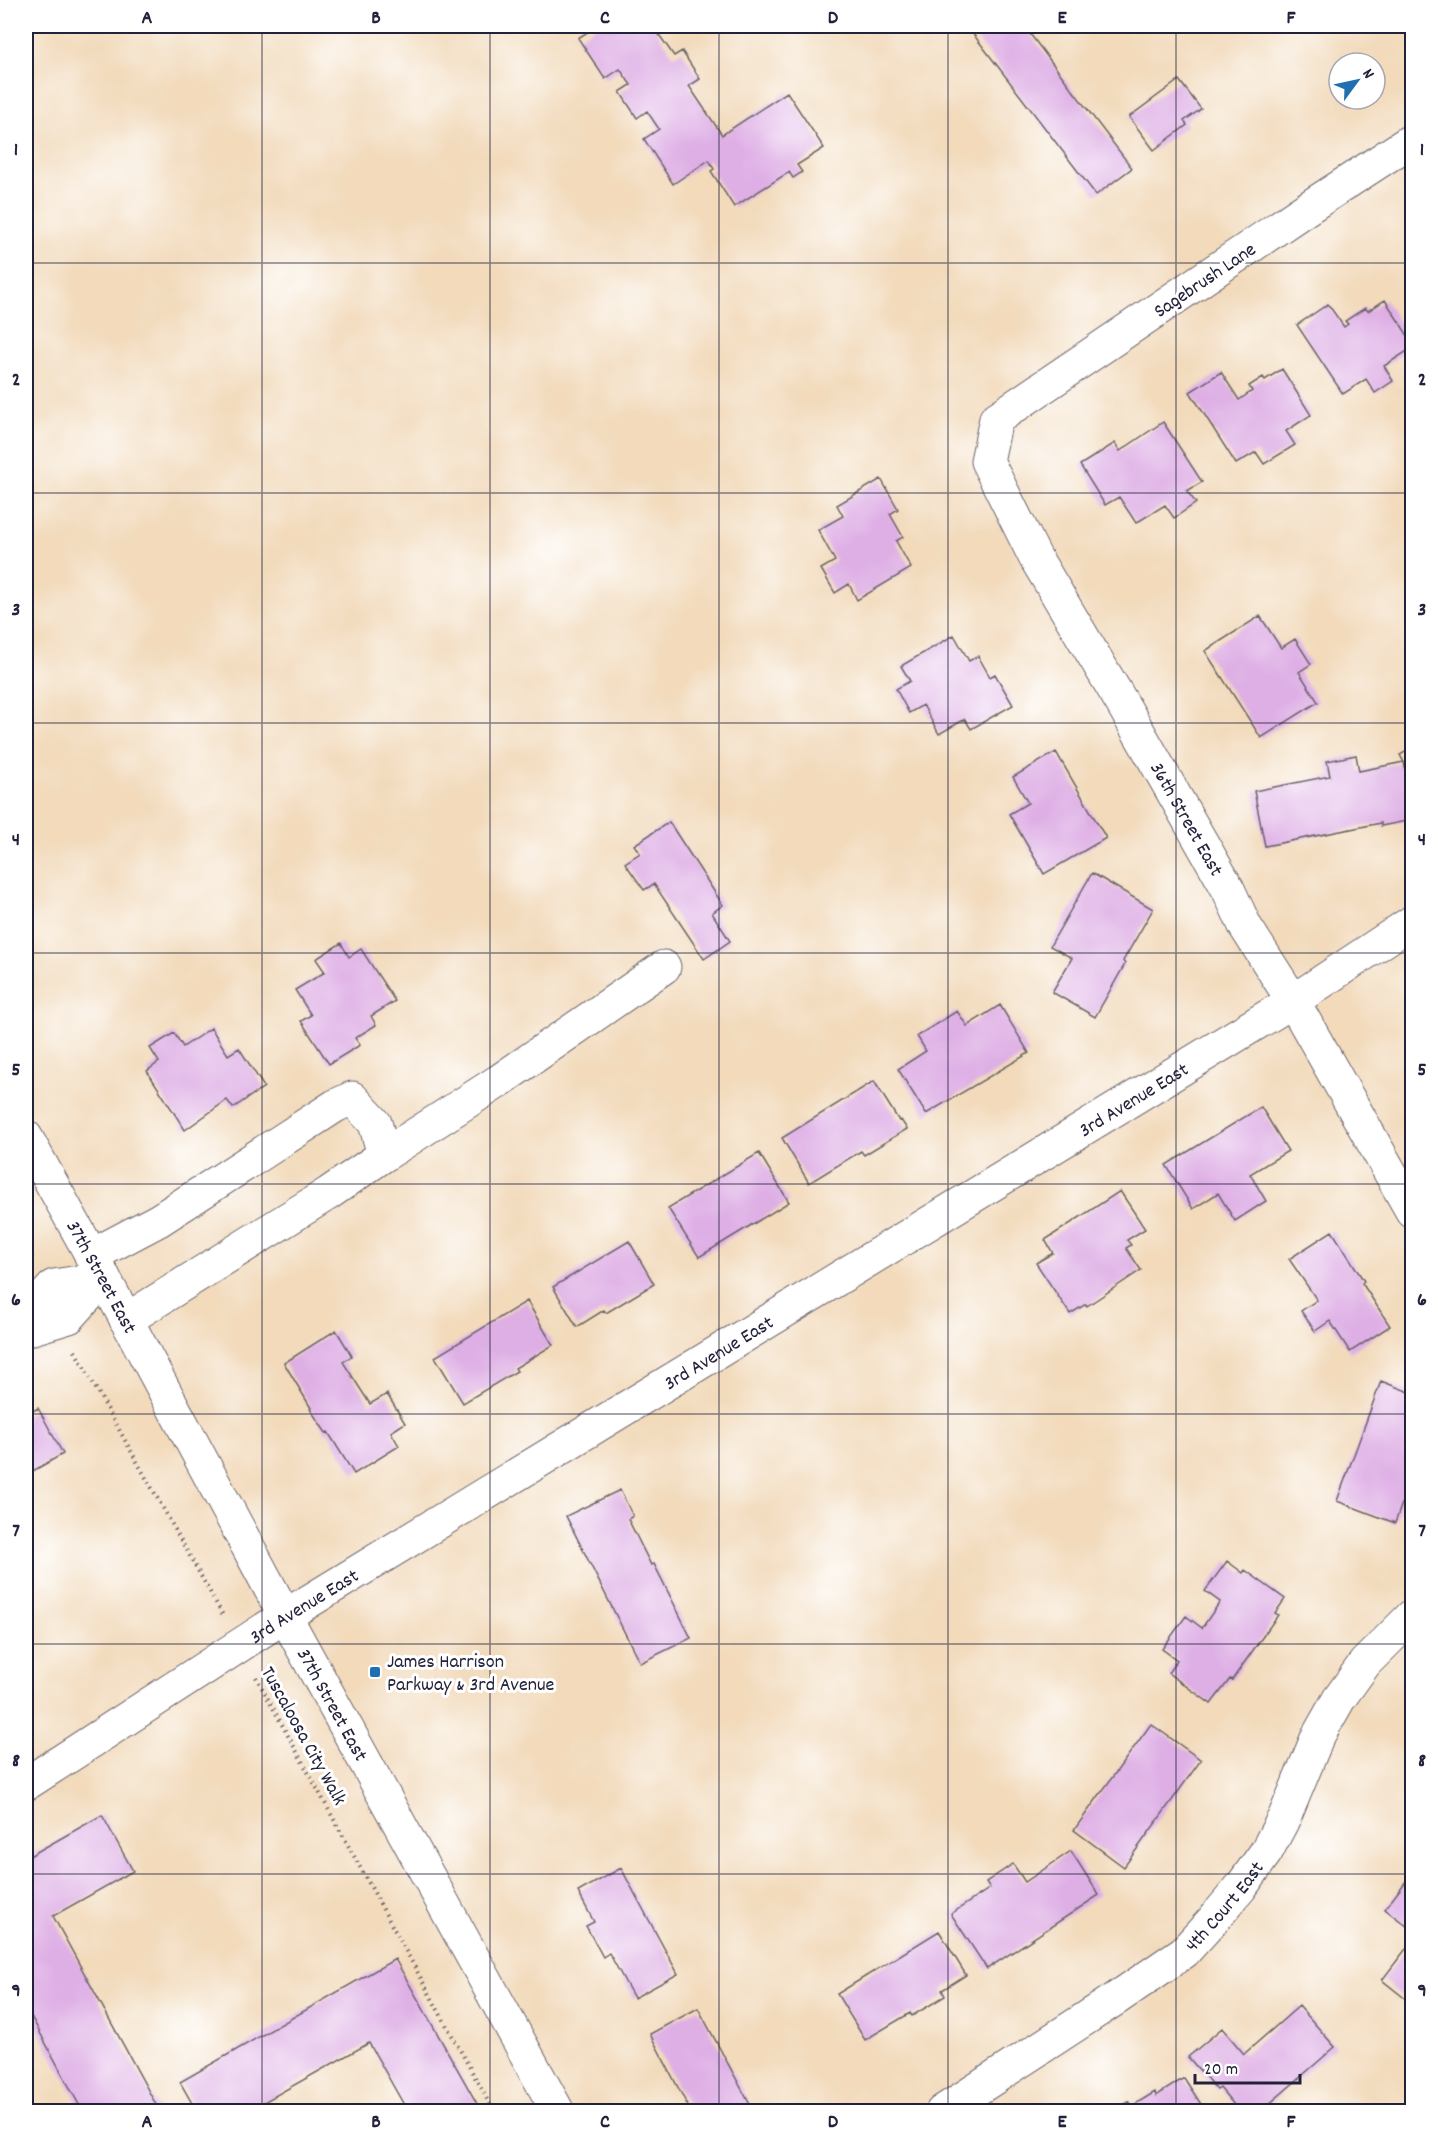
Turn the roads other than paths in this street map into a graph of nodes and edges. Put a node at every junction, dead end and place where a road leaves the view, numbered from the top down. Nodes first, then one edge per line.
1 (1413, 140) edge
2 (996, 419) joint
3 (1413, 922) edge
4 (664, 967) dead end
5 (1293, 1001) junction
6 (26, 1137) edge
7 (384, 1155) junction
8 (1413, 1211) edge
9 (98, 1267) junction
10 (54, 1305) junction
11 (26, 1317) edge
12 (126, 1320) junction
13 (26, 1330) edge
14 (285, 1616) junction
15 (1413, 1616) edge
16 (26, 1784) edge
17 (558, 2112) edge
18 (942, 2112) edge

1 - 2 street, Sagebrush Lane
2 - 5 street, 36th Street East
3 - 5 street, 3rd Avenue East
4 - 7 street
5 - 8 street, 36th Street East
5 - 14 street, 3rd Avenue East
6 - 9 street, 37th Street East
7 - 9 street
7 - 12 street
9 - 10 street
9 - 12 street, 37th Street East
10 - 11 street
10 - 13 street
12 - 14 street, 37th Street East
14 - 16 street, 3rd Avenue East
14 - 17 street, 37th Street East
15 - 18 street, 4th Court East

